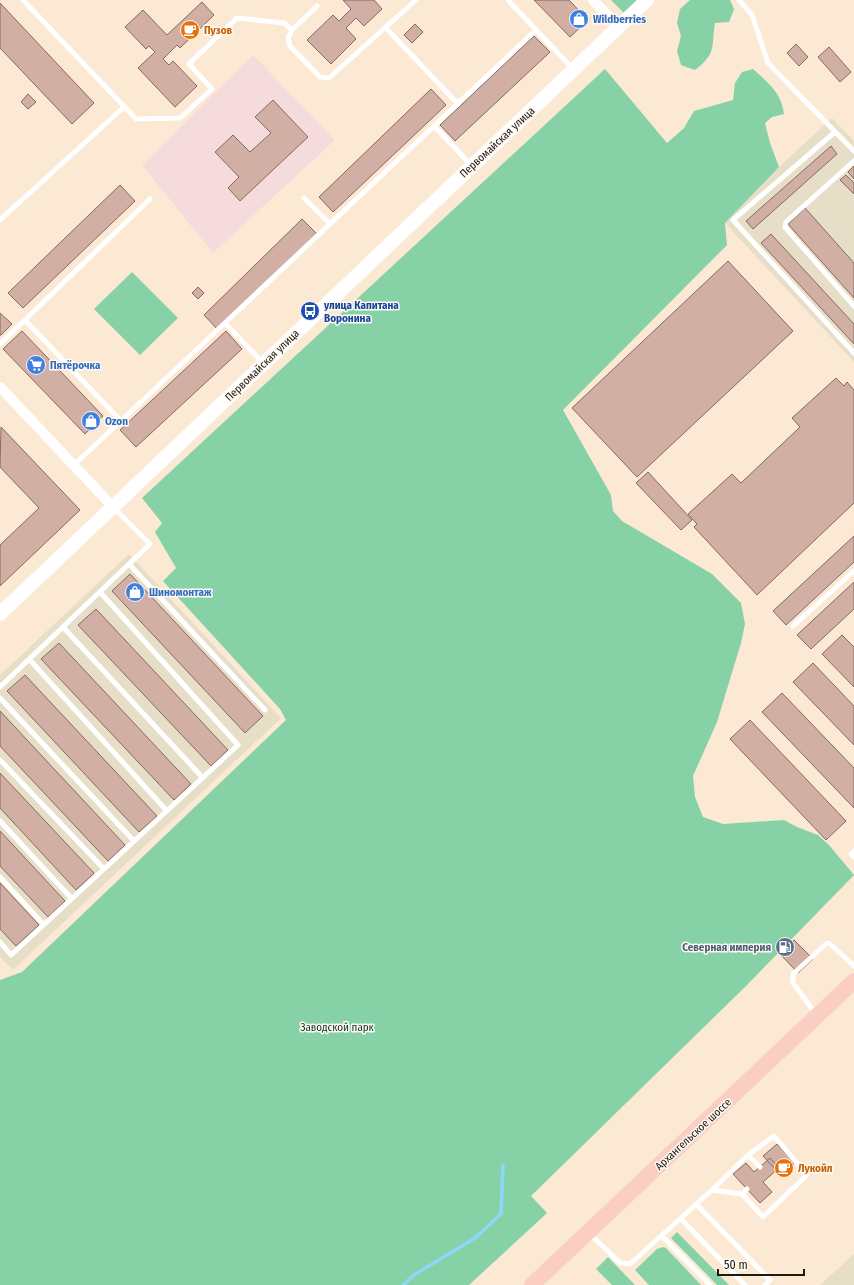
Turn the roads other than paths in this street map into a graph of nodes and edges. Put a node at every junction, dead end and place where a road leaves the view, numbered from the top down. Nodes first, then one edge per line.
1 (23, 0) edge
2 (416, 0) edge
3 (508, 0) edge
4 (593, 0) edge
5 (647, 0) edge
6 (739, 0) edge
7 (409, 2) edge
8 (318, 6) dead end
9 (618, 27) junction
10 (386, 28) junction
11 (292, 30) junction
12 (536, 30) junction
13 (574, 70) junction
14 (458, 104) junction
15 (124, 106) junction
16 (434, 126) junction
17 (835, 132) junction
18 (854, 151) edge
19 (854, 161) edge
20 (472, 166) junction
21 (304, 198) dead end
22 (150, 199) dead end
23 (0, 220) edge
24 (330, 224) junction
25 (854, 306) edge
26 (25, 320) junction
27 (225, 323) junction
28 (0, 344) edge
29 (854, 353) edge
30 (264, 364) junction
31 (0, 387) edge
32 (121, 420) junction
33 (74, 465) junction
34 (113, 507) junction
35 (129, 564) junction
36 (854, 572) edge
37 (100, 592) junction
38 (0, 614) edge
39 (793, 626) dead end
40 (63, 627) junction
41 (30, 659) junction
42 (0, 687) edge
43 (0, 698) edge
44 (265, 710) dead end
45 (0, 760) edge
46 (203, 778) junction
47 (167, 811) junction
48 (0, 821) edge
49 (134, 841) junction
50 (854, 851) edge
51 (854, 857) edge
52 (104, 869) junction
53 (0, 877) edge
54 (72, 899) junction
55 (44, 925) junction
56 (0, 942) edge
57 (854, 966) edge
58 (854, 981) edge
59 (817, 1016) junction
60 (748, 1155) junction
61 (760, 1167) dead end
62 (747, 1189) dead end
63 (712, 1190) junction
64 (742, 1194) junction
65 (697, 1205) junction
66 (681, 1219) junction
67 (588, 1232) junction
68 (662, 1236) junction
69 (532, 1285) edge
70 (710, 1285) edge
71 (745, 1285) edge
72 (765, 1285) edge

1 - 15 lane
2 - 7 lane
3 - 12 lane
4 - 9 street
5 - 9 street, Первомайская улица
6 - 17 lane
7 - 10 lane
8 - 11 lane
9 - 13 street, Первомайская улица
10 - 11 lane
10 - 14 lane
11 - 15 lane
12 - 13 lane
12 - 14 lane
13 - 20 street, Первомайская улица
14 - 16 lane
15 - 23 lane
16 - 20 lane
16 - 24 lane
17 - 18 lane
17 - 29 lane
19 - 25 lane
20 - 30 street, Первомайская улица
21 - 24 lane
22 - 26 lane
24 - 27 lane
26 - 28 lane
26 - 32 lane
27 - 30 lane
27 - 32 lane
30 - 34 street, Первомайская улица
31 - 33 street
32 - 33 lane
33 - 34 street
34 - 35 lane
34 - 38 street, Первомайская улица
35 - 37 lane
35 - 44 lane
36 - 39 lane
37 - 40 lane
37 - 46 lane
40 - 41 lane
40 - 46 lane
41 - 42 lane
41 - 47 lane
43 - 49 lane
45 - 52 lane
46 - 47 lane
47 - 49 lane
48 - 54 lane
49 - 52 lane
50 - 51 lane
52 - 54 lane
53 - 55 lane
54 - 55 lane
55 - 56 lane
57 - 59 lane
58 - 59 main road, Архангельское шоссе
59 - 67 main road, Архангельское шоссе
60 - 61 lane
60 - 63 lane
60 - 64 lane
62 - 64 lane
63 - 64 lane
63 - 65 lane
65 - 66 lane
65 - 72 lane
66 - 68 lane
66 - 71 lane
67 - 68 lane
67 - 69 main road, Архангельское шоссе
68 - 70 lane

